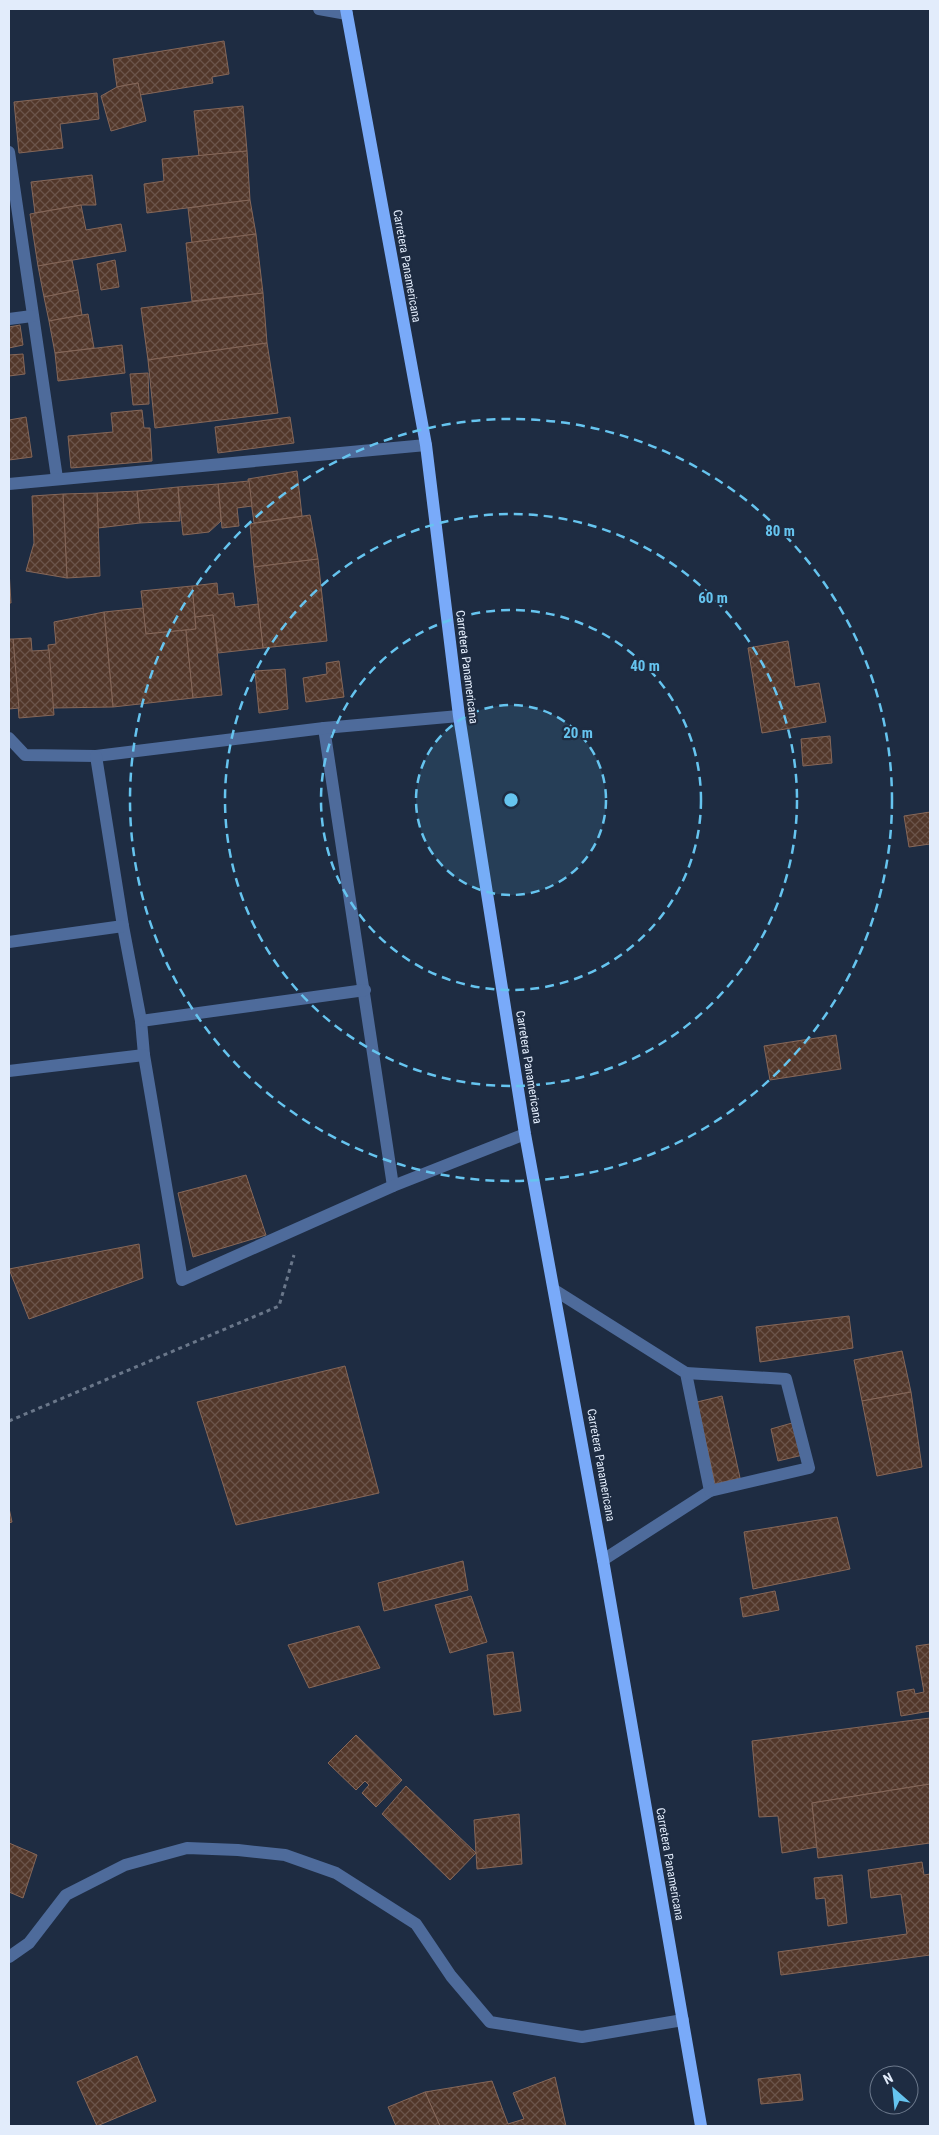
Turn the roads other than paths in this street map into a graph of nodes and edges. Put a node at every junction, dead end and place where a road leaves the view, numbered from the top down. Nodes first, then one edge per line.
1 (319, 9) edge
2 (346, 11) edge
3 (9, 152) edge
4 (32, 316) junction
5 (9, 318) edge
6 (426, 445) junction
7 (57, 478) junction
8 (9, 484) edge
9 (459, 716) junction
10 (324, 728) junction
11 (9, 738) edge
12 (96, 756) junction
13 (123, 926) junction
14 (9, 942) edge
15 (365, 990) junction
16 (141, 1021) junction
17 (144, 1055) junction
18 (9, 1071) edge
19 (525, 1134) junction
20 (393, 1186) junction
21 (556, 1291) junction
22 (686, 1373) junction
23 (710, 1491) junction
24 (604, 1560) junction
25 (9, 1957) edge
26 (683, 2020) junction
27 (701, 2126) edge

1 - 2 street
2 - 6 main road, Carretera Panamericana
3 - 4 street
4 - 5 street
4 - 7 street
6 - 7 street
6 - 9 main road, Carretera Panamericana
7 - 8 street
9 - 10 street
9 - 19 main road, Carretera Panamericana
10 - 12 street
10 - 15 street
11 - 12 street
12 - 13 street
13 - 14 street
13 - 16 street
15 - 16 street
15 - 20 street
16 - 17 street
17 - 18 street
17 - 20 street
19 - 20 street
19 - 21 main road, Carretera Panamericana
21 - 22 street
21 - 24 main road, Carretera Panamericana
22 - 23 street
22 - 23 street
23 - 24 street
24 - 26 main road, Carretera Panamericana
25 - 26 street
26 - 27 main road, Carretera Panamericana

